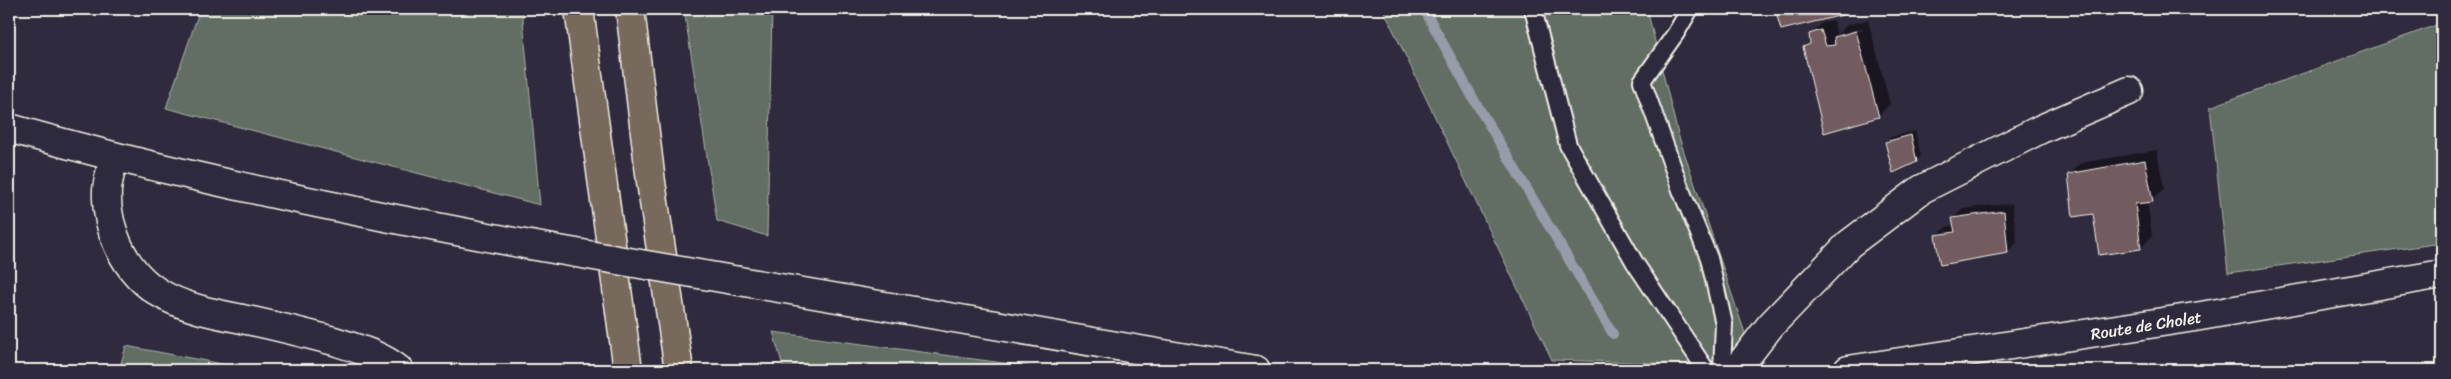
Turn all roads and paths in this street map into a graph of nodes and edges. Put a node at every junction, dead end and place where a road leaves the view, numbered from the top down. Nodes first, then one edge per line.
1 (579, 9) edge
2 (630, 9) edge
3 (1533, 9) edge
4 (1690, 9) edge
5 (2129, 91) dead end
6 (9, 128) edge
7 (114, 156) junction
8 (2442, 274) edge
9 (399, 370) edge
10 (628, 370) edge
11 (679, 370) edge
12 (1256, 370) edge
13 (1706, 370) edge
14 (1722, 370) edge
15 (1736, 370) edge
16 (1848, 370) edge

1 - 10 highway
2 - 11 highway
3 - 13 lane
4 - 14 lane
5 - 15 main road
6 - 7 main road
7 - 9 main road
7 - 12 main road, bridge
8 - 16 main road, Route de Cholet

